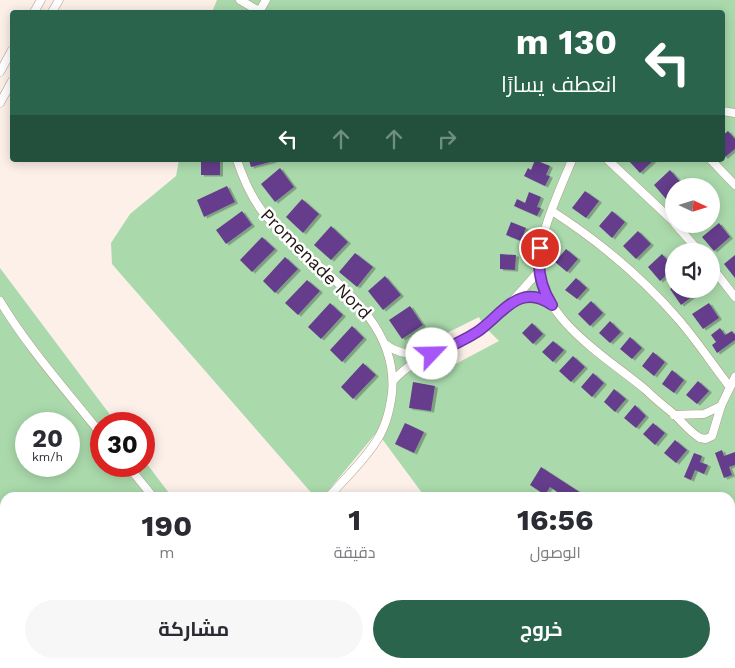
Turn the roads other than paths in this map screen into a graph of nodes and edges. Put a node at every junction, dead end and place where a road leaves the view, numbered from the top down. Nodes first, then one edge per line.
1 (240, 0) edge
2 (256, 10) edge
3 (10, 54) edge
4 (0, 72) edge
5 (10, 85) edge
6 (0, 103) edge
7 (238, 162) edge
8 (571, 162) edge
9 (610, 162) edge
10 (713, 162) edge
11 (735, 185) edge
12 (552, 211) junction
13 (665, 214) edge
14 (683, 233) edge
15 (692, 243) edge
16 (539, 271) junction
17 (720, 278) edge
18 (735, 297) edge
19 (514, 300) junction
20 (0, 301) edge
21 (552, 305) junction
22 (385, 344) junction
23 (432, 354) junction
24 (735, 377) edge
25 (393, 382) junction
26 (730, 387) junction
27 (721, 406) junction
28 (674, 415) junction
29 (90, 421) edge
30 (137, 477) edge
31 (149, 492) edge
32 (333, 492) edge

1 - 2 street
3 - 4 street
5 - 6 street
7 - 22 street, Promenade Nord
8 - 12 street
9 - 13 street
10 - 11 street
12 - 16 street
12 - 26 street
14 - 15 street
16 - 19 street
16 - 21 street
17 - 18 street
19 - 21 street
19 - 23 street
20 - 29 street
21 - 28 street
22 - 23 street
22 - 25 street, Promenade Nord
23 - 25 street
24 - 26 street
25 - 32 street, Promenade Nord
26 - 27 street
27 - 28 street
27 - 28 street
30 - 31 street

